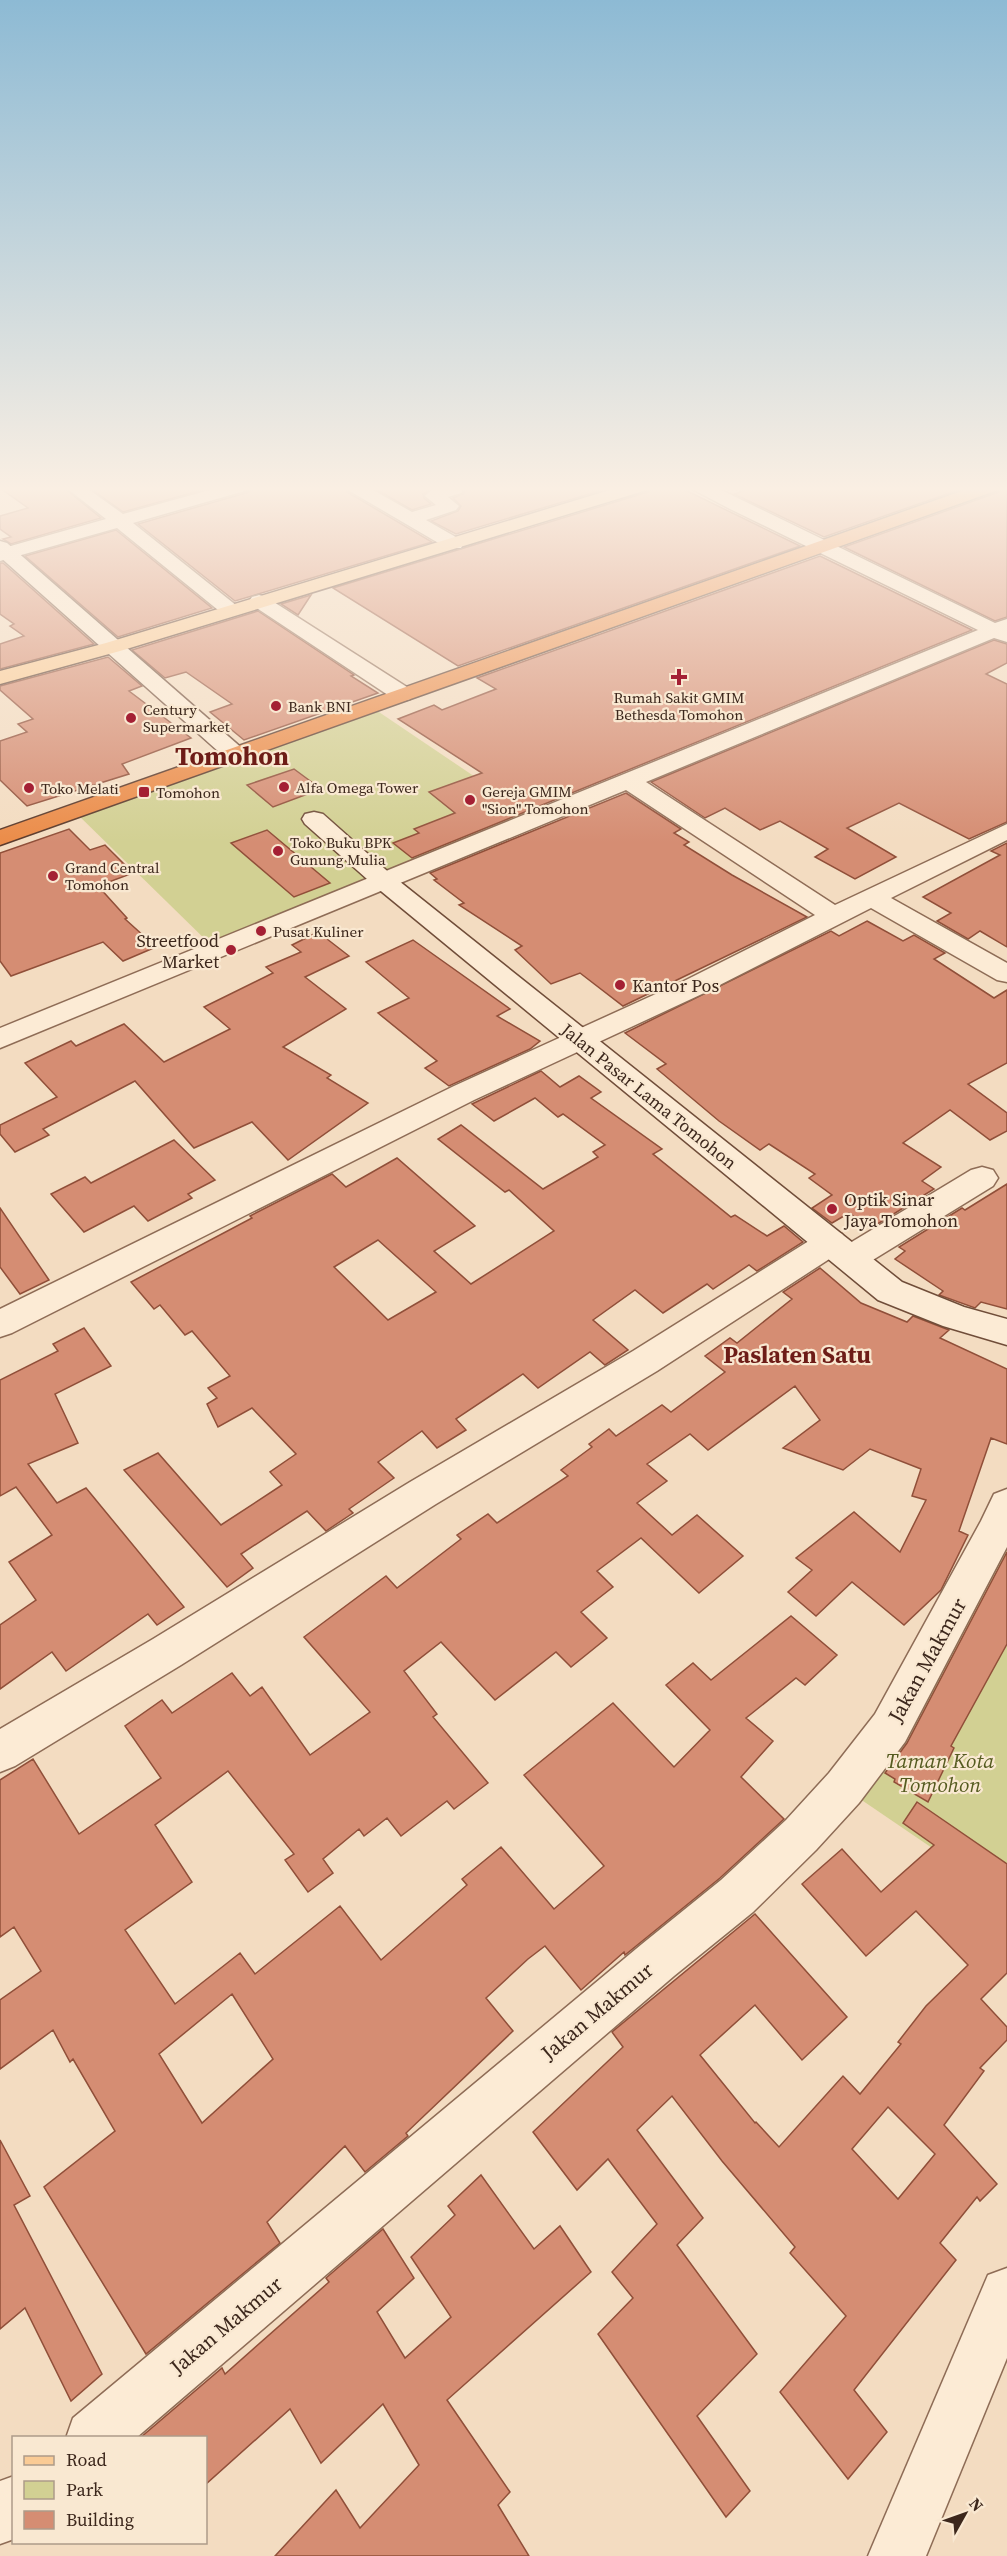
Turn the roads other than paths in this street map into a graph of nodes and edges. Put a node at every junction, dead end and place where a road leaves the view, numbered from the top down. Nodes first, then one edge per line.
1 (65, 605) edge
2 (224, 605) edge
3 (247, 605) edge
4 (264, 605) edge
5 (653, 605) edge
6 (949, 605) edge
7 (230, 610) junction
8 (1003, 630) edge
9 (113, 647) junction
10 (0, 678) edge
11 (402, 694) junction
12 (236, 755) junction
13 (627, 780) junction
14 (314, 819) dead end
15 (1007, 831) edge
16 (0, 838) edge
17 (385, 882) junction
18 (873, 898) junction
19 (834, 916) junction
20 (1007, 974) edge
21 (0, 1040) edge
22 (580, 1041) junction
23 (982, 1178) dead end
24 (841, 1250) junction
25 (0, 1324) edge
26 (1007, 1332) edge
27 (1007, 1505) edge
28 (0, 1752) edge
29 (1007, 2294) edge
30 (95, 2436) edge
31 (12, 2506) edge
32 (0, 2516) edge
33 (897, 2556) edge

1 - 9 street
2 - 7 street
3 - 7 main road
4 - 11 street
5 - 11 highway
6 - 8 street
7 - 9 main road
8 - 13 street
9 - 10 main road
9 - 12 street
11 - 12 highway
12 - 16 highway
13 - 17 street
13 - 19 street
14 - 17 street, Jalan Pasar Lama Tomohon
15 - 18 street
17 - 21 street
17 - 22 street, Jalan Pasar Lama Tomohon
18 - 19 street
18 - 20 street
19 - 22 street
22 - 24 street, Jalan Pasar Lama Tomohon
22 - 25 street
23 - 24 street
24 - 26 street, Jalan Pasar Lama Tomohon
24 - 28 street
27 - 30 street, Jakan Makmur
29 - 33 street
31 - 32 street

